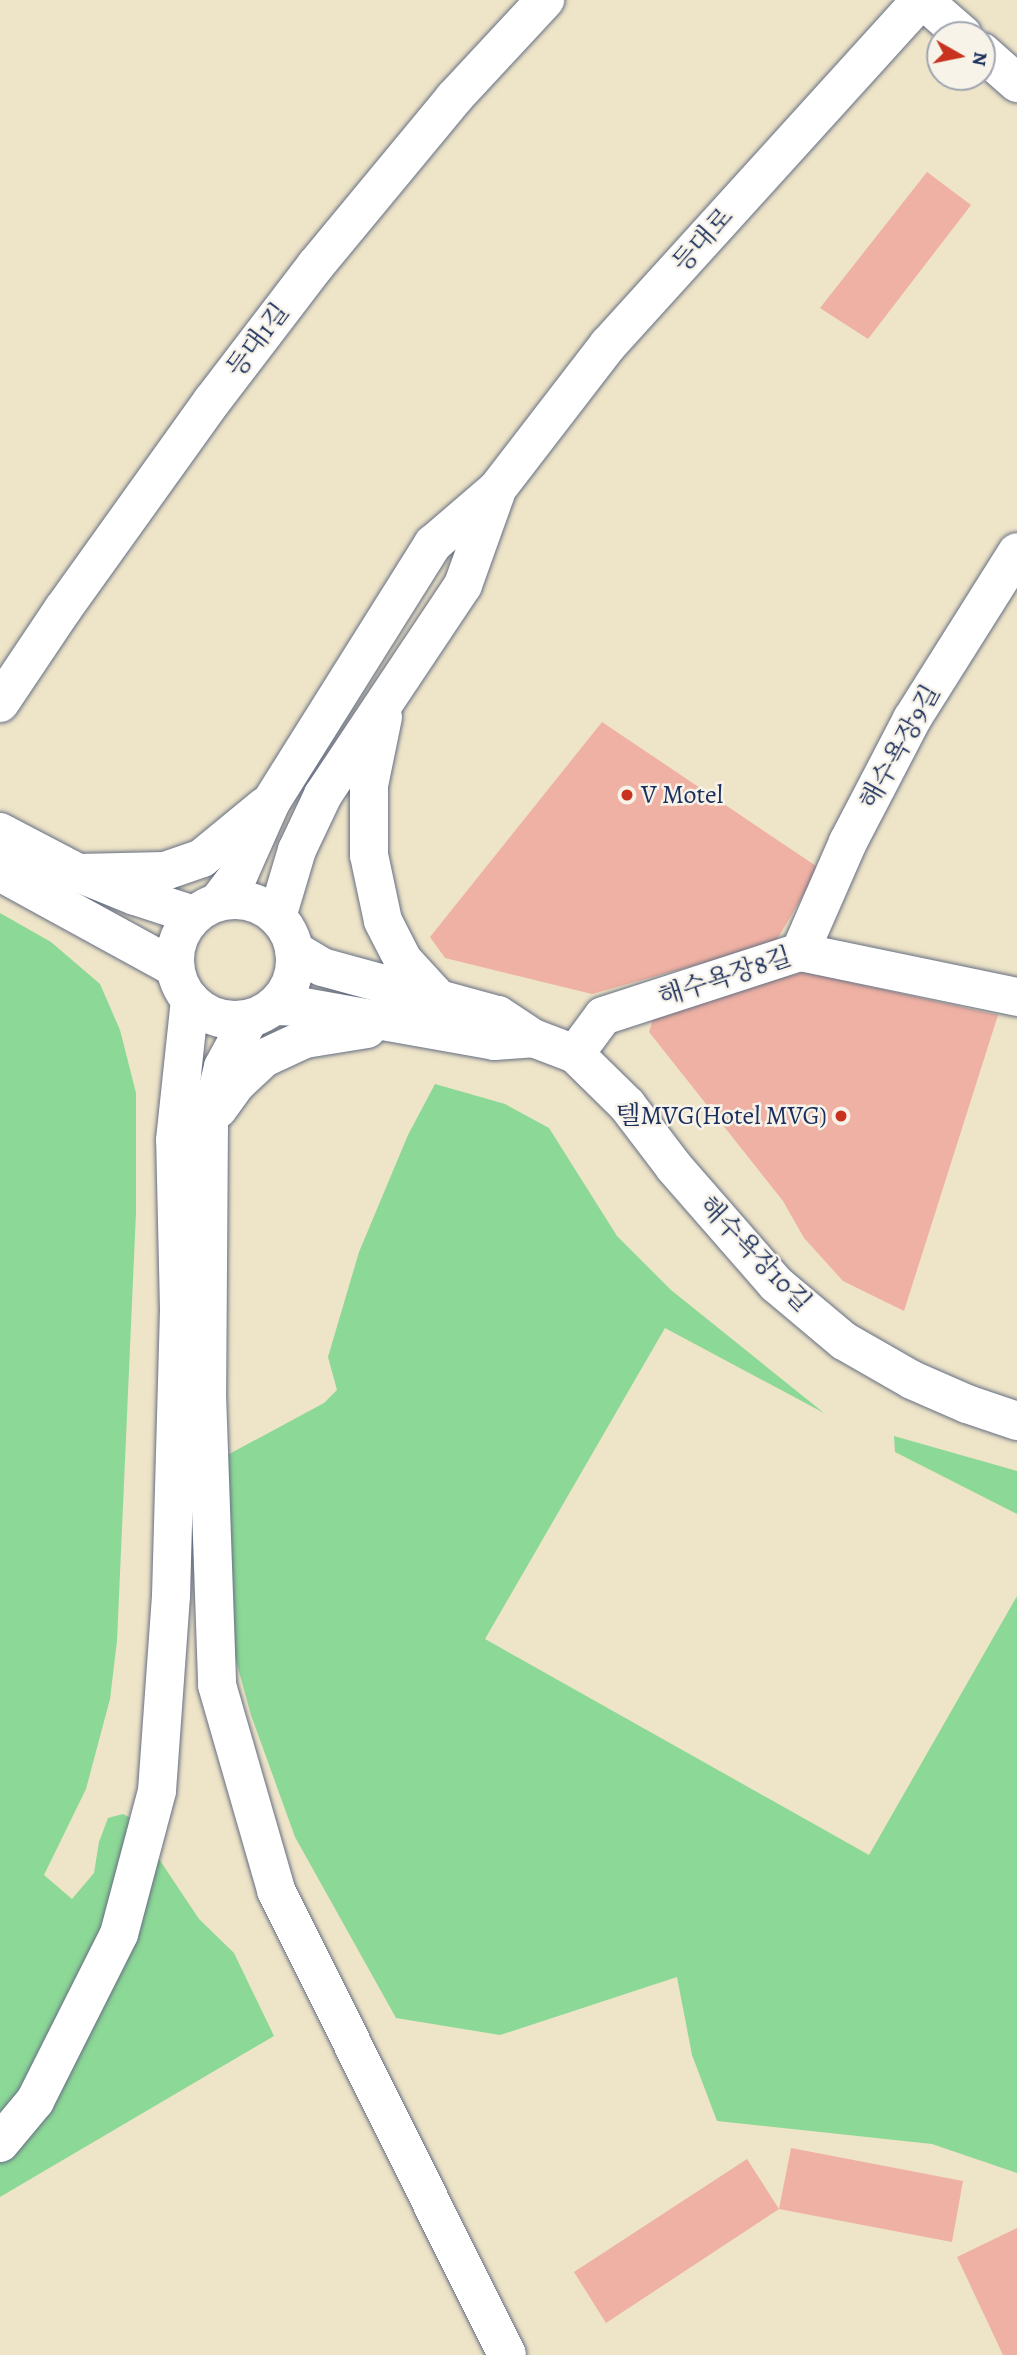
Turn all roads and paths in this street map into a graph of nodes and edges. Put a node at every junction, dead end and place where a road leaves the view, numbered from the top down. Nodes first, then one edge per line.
1 (545, 0) edge
2 (922, 0) edge
3 (946, 21) edge
4 (996, 64) edge
5 (1017, 83) edge
6 (497, 489) junction
7 (1017, 552) edge
8 (387, 696) junction
9 (0, 703) edge
10 (271, 802) junction
11 (0, 832) edge
12 (0, 872) edge
13 (78, 873) junction
14 (206, 909) junction
15 (286, 934) junction
16 (800, 952) junction
17 (182, 984) junction
18 (436, 996) junction
19 (1017, 997) edge
20 (261, 1012) junction
21 (406, 1024) junction
22 (533, 1038) junction
23 (575, 1054) junction
24 (209, 1123) junction
25 (1017, 1421) edge
26 (0, 2143) edge
27 (505, 2354) edge

1 - 9 street, 등대1길
2 - 3 street
2 - 6 street, 등대로
4 - 5 street
6 - 8 street
6 - 10 street
7 - 16 street, 해수욕장9길
8 - 15 street
8 - 18 street
10 - 13 street
10 - 14 street
11 - 13 street
12 - 17 street
13 - 14 street
14 - 15 street
14 - 17 street
15 - 18 street
15 - 20 street
16 - 19 street, 해수욕장8길
16 - 23 street, 해수욕장8길
17 - 20 street
17 - 26 street
18 - 22 street
20 - 21 street
20 - 24 street
21 - 22 street
21 - 24 street
22 - 23 street, 해수욕장10길
23 - 25 street, 해수욕장10길
24 - 27 street

